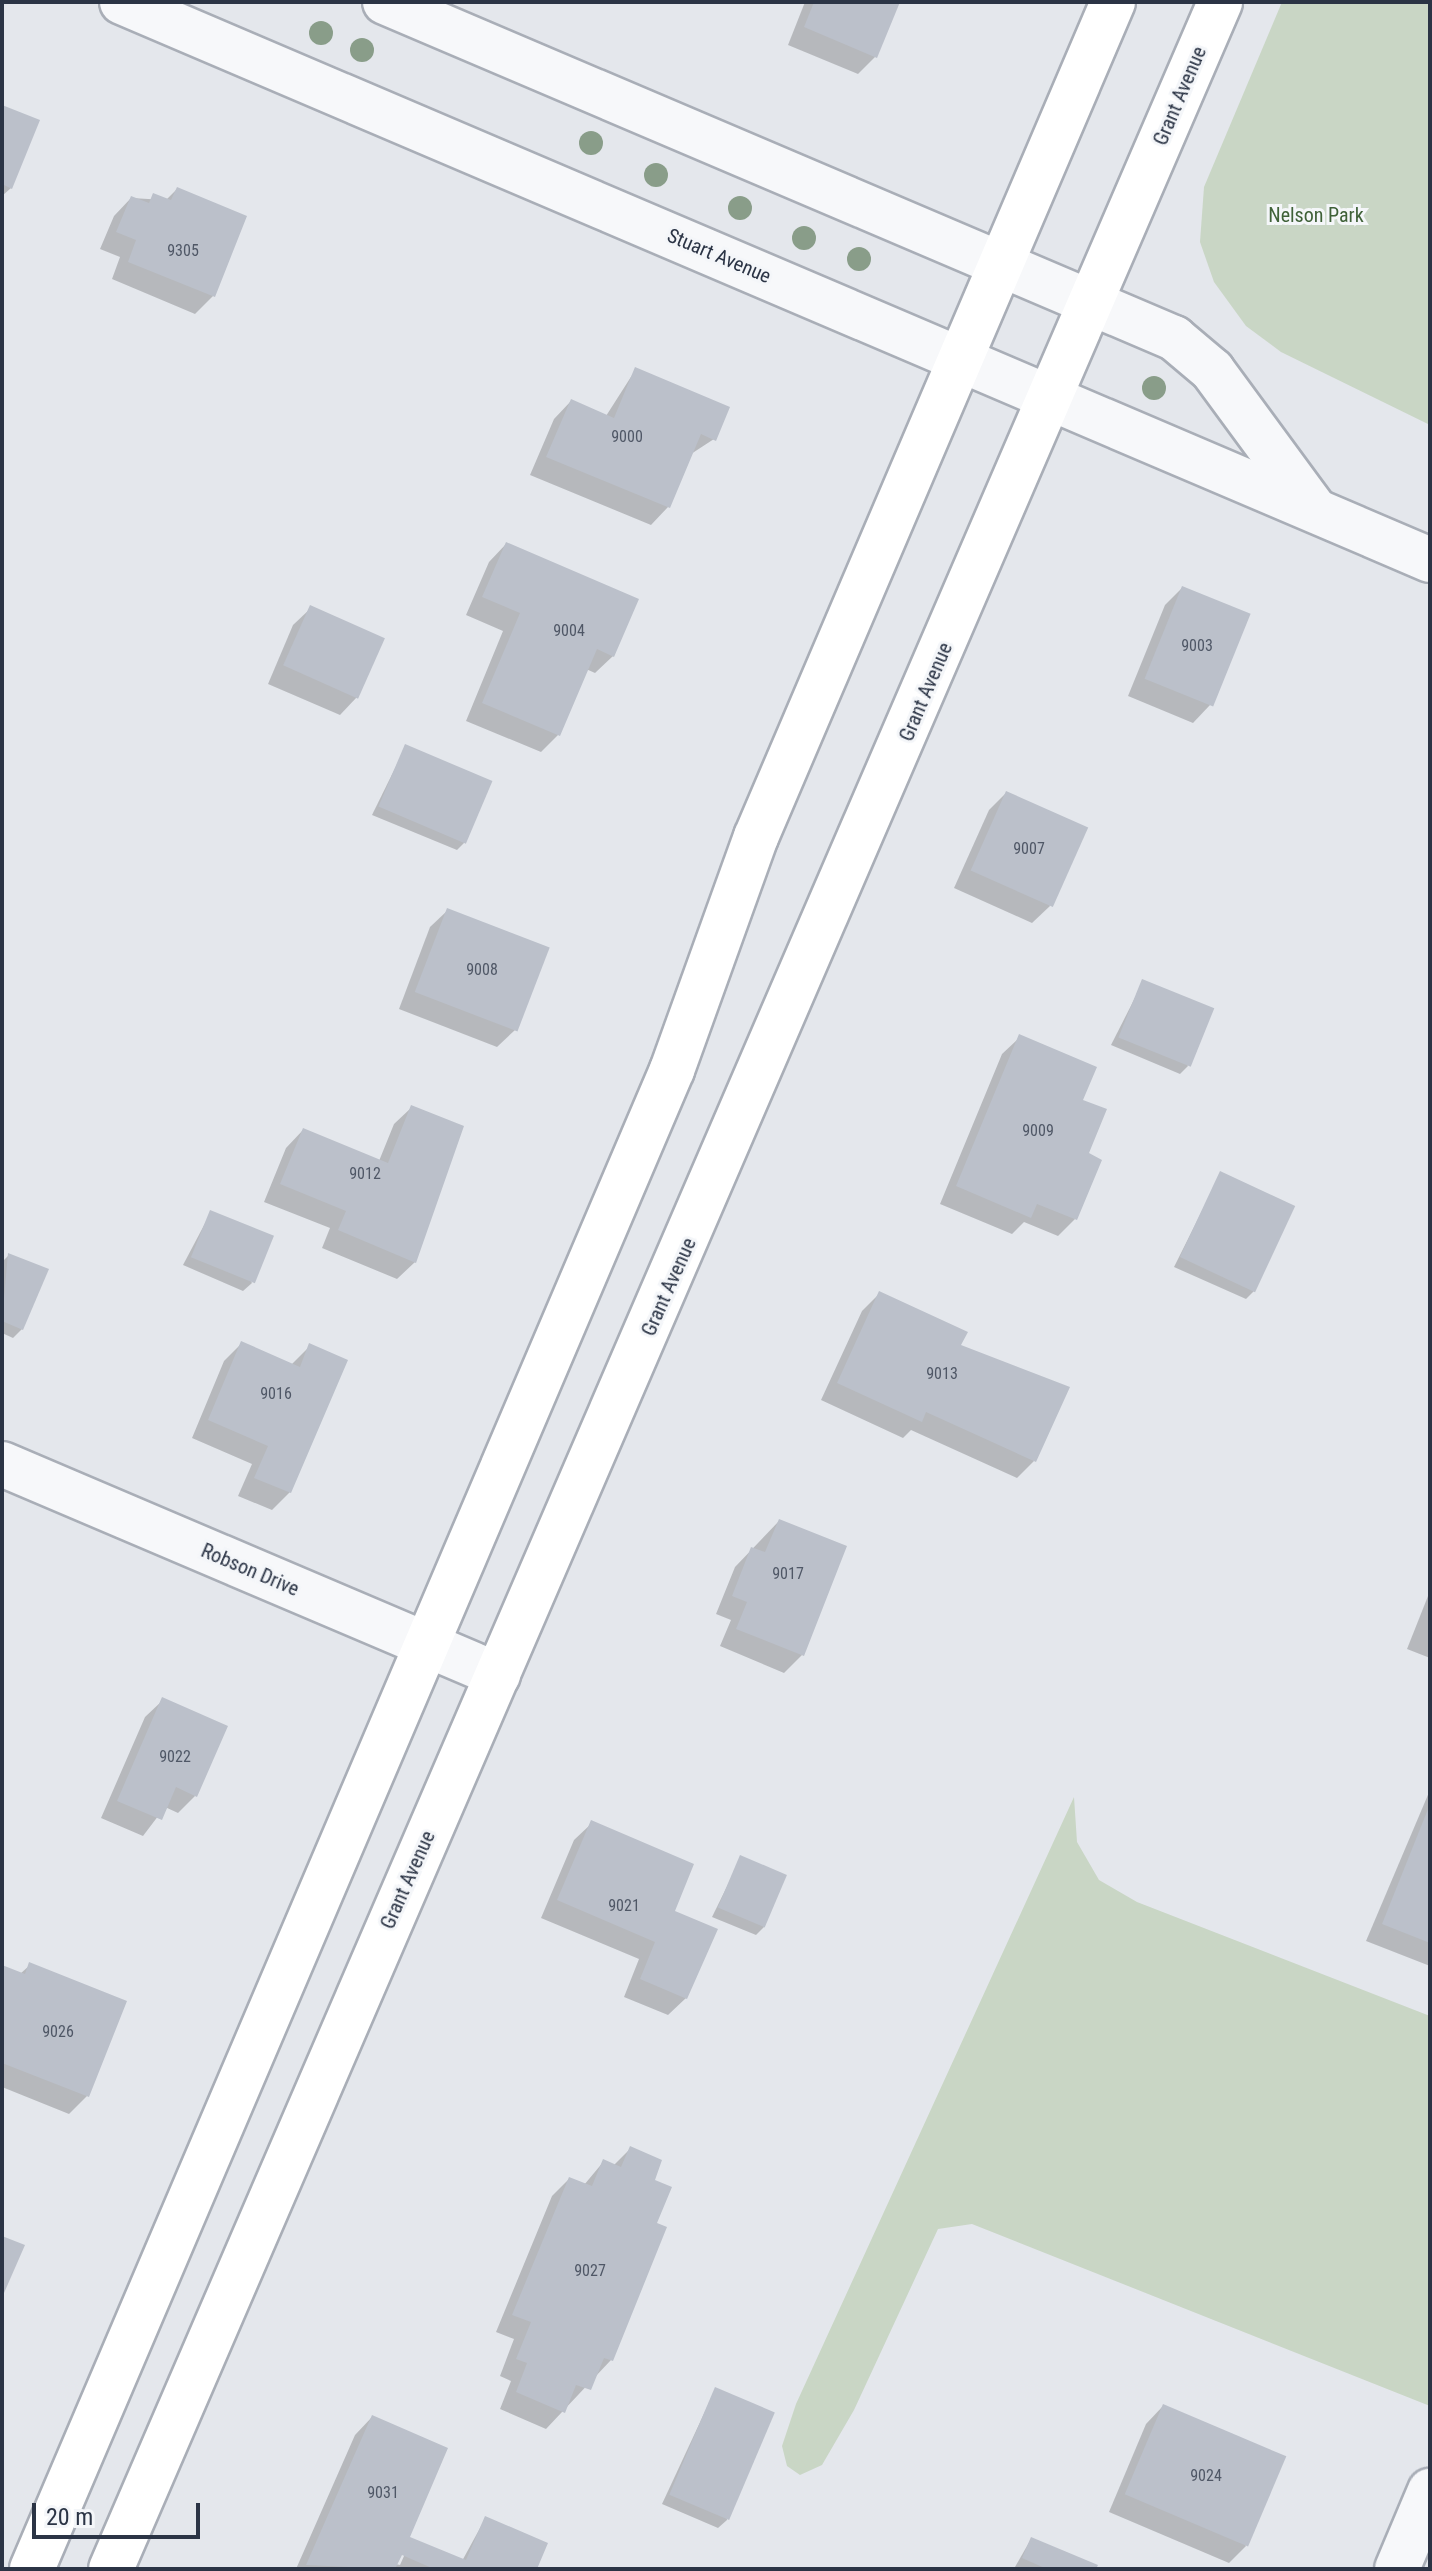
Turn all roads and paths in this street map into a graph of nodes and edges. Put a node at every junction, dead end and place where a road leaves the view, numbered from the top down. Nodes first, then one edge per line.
1 (122, 2) edge
2 (385, 2) edge
3 (1113, 2) edge
4 (1220, 2) edge
5 (1000, 262) junction
6 (1093, 303) junction
7 (960, 359) junction
8 (1052, 399) junction
9 (1316, 511) junction
10 (1430, 560) edge
11 (2, 1464) edge
12 (426, 1644) junction
13 (498, 1675) junction
14 (1430, 2491) edge
15 (32, 2569) edge
16 (111, 2569) edge
17 (1397, 2569) edge

1 - 7 street, Stuart Avenue
2 - 5 street, Stuart Avenue
3 - 5 main road
4 - 6 main road, Grant Avenue
5 - 6 street, Stuart Avenue
5 - 7 main road
6 - 8 main road, Grant Avenue
6 - 9 street, Stuart Avenue
7 - 8 street, Stuart Avenue
7 - 12 main road
8 - 9 street, Stuart Avenue
8 - 13 main road, Grant Avenue
9 - 10 street, Stuart Avenue
11 - 12 street, Robson Drive
12 - 13 street, Robson Drive
12 - 15 main road
13 - 16 main road, Grant Avenue
14 - 17 street

